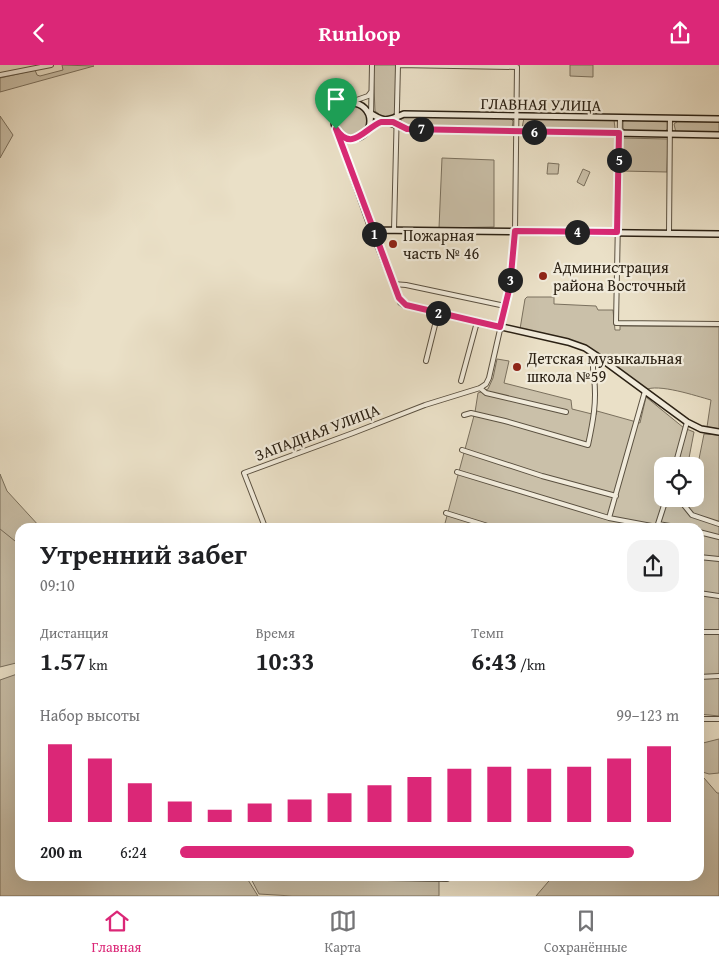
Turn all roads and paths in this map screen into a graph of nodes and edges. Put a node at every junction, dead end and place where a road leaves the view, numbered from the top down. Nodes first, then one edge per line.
1 (52, 65) edge
2 (372, 65) edge
3 (398, 65) edge
4 (0, 75) edge
5 (371, 92) junction
6 (348, 103) junction
7 (369, 112) junction
8 (517, 116) junction
9 (398, 117) junction
10 (620, 118) junction
11 (670, 119) junction
12 (719, 119) edge
13 (397, 124) junction
14 (336, 129) junction
15 (516, 131) junction
16 (365, 133) junction
17 (619, 133) junction
18 (670, 134) junction
19 (719, 135) edge
20 (355, 138) junction
21 (342, 144) junction
22 (372, 230) junction
23 (394, 230) junction
24 (515, 231) junction
25 (617, 232) junction
26 (669, 233) junction
27 (719, 234) edge
28 (393, 283) junction
29 (505, 306) junction
30 (438, 313) junction
31 (477, 322) junction
32 (719, 324) edge
33 (500, 327) junction
34 (598, 356) junction
35 (426, 361) dead end
36 (461, 381) dead end
37 (480, 388) junction
38 (646, 391) junction
39 (566, 412) dead end
40 (464, 415) dead end
41 (686, 422) junction
42 (719, 432) edge
43 (462, 450) dead end
44 (677, 457) edge
45 (457, 472) dead end
46 (616, 496) junction
47 (664, 507) edge
48 (686, 507) edge
49 (446, 513) dead end
50 (609, 518) junction
51 (263, 523) edge
52 (479, 523) edge
53 (640, 523) edge
54 (659, 523) edge
55 (719, 524) edge
56 (704, 533) edge
57 (719, 537) edge
58 (704, 558) edge
59 (719, 559) edge
60 (704, 594) edge
61 (719, 596) edge
62 (704, 632) edge
63 (719, 632) edge
64 (719, 676) edge
65 (704, 677) edge
66 (704, 719) edge
67 (719, 719) edge

1 - 4 street
2 - 5 street
3 - 8 street
3 - 9 street
5 - 6 street
5 - 7 street
6 - 7 street
6 - 14 street
7 - 9 street, ГЛАВНАЯ УЛИЦА
7 - 16 street
8 - 9 street, ГЛАВНАЯ УЛИЦА
8 - 10 street, ГЛАВНАЯ УЛИЦА
8 - 15 street
9 - 13 street
10 - 11 street, ГЛАВНАЯ УЛИЦА
10 - 17 street
11 - 12 street, ГЛАВНАЯ УЛИЦА
11 - 18 street
13 - 15 street, ГЛАВНАЯ УЛИЦА
13 - 16 street, ГЛАВНАЯ УЛИЦА
13 - 23 street
14 - 20 street
14 - 21 street
15 - 17 street, ГЛАВНАЯ УЛИЦА
15 - 24 street
16 - 20 street
17 - 18 street, ГЛАВНАЯ УЛИЦА
17 - 25 street
18 - 19 street, ГЛАВНАЯ УЛИЦА
18 - 26 street
20 - 21 street
21 - 22 street
22 - 23 street
22 - 28 street
23 - 24 street
24 - 25 street
24 - 29 street
25 - 26 street
25 - 32 street
26 - 27 street
28 - 29 street
28 - 30 street
29 - 33 street
30 - 31 street
30 - 35 street
31 - 33 street
31 - 36 street
33 - 34 street
33 - 37 street
34 - 38 street
34 - 40 street
37 - 39 street
37 - 51 street, ЗАПАДНАЯ УЛИЦА
38 - 41 street
38 - 46 street
41 - 42 street
41 - 44 street
43 - 46 street
45 - 50 street
46 - 50 street
47 - 54 street
48 - 55 street
49 - 52 street
50 - 53 street
56 - 57 street
58 - 59 street
60 - 61 street
62 - 63 street
64 - 65 street
66 - 67 street

